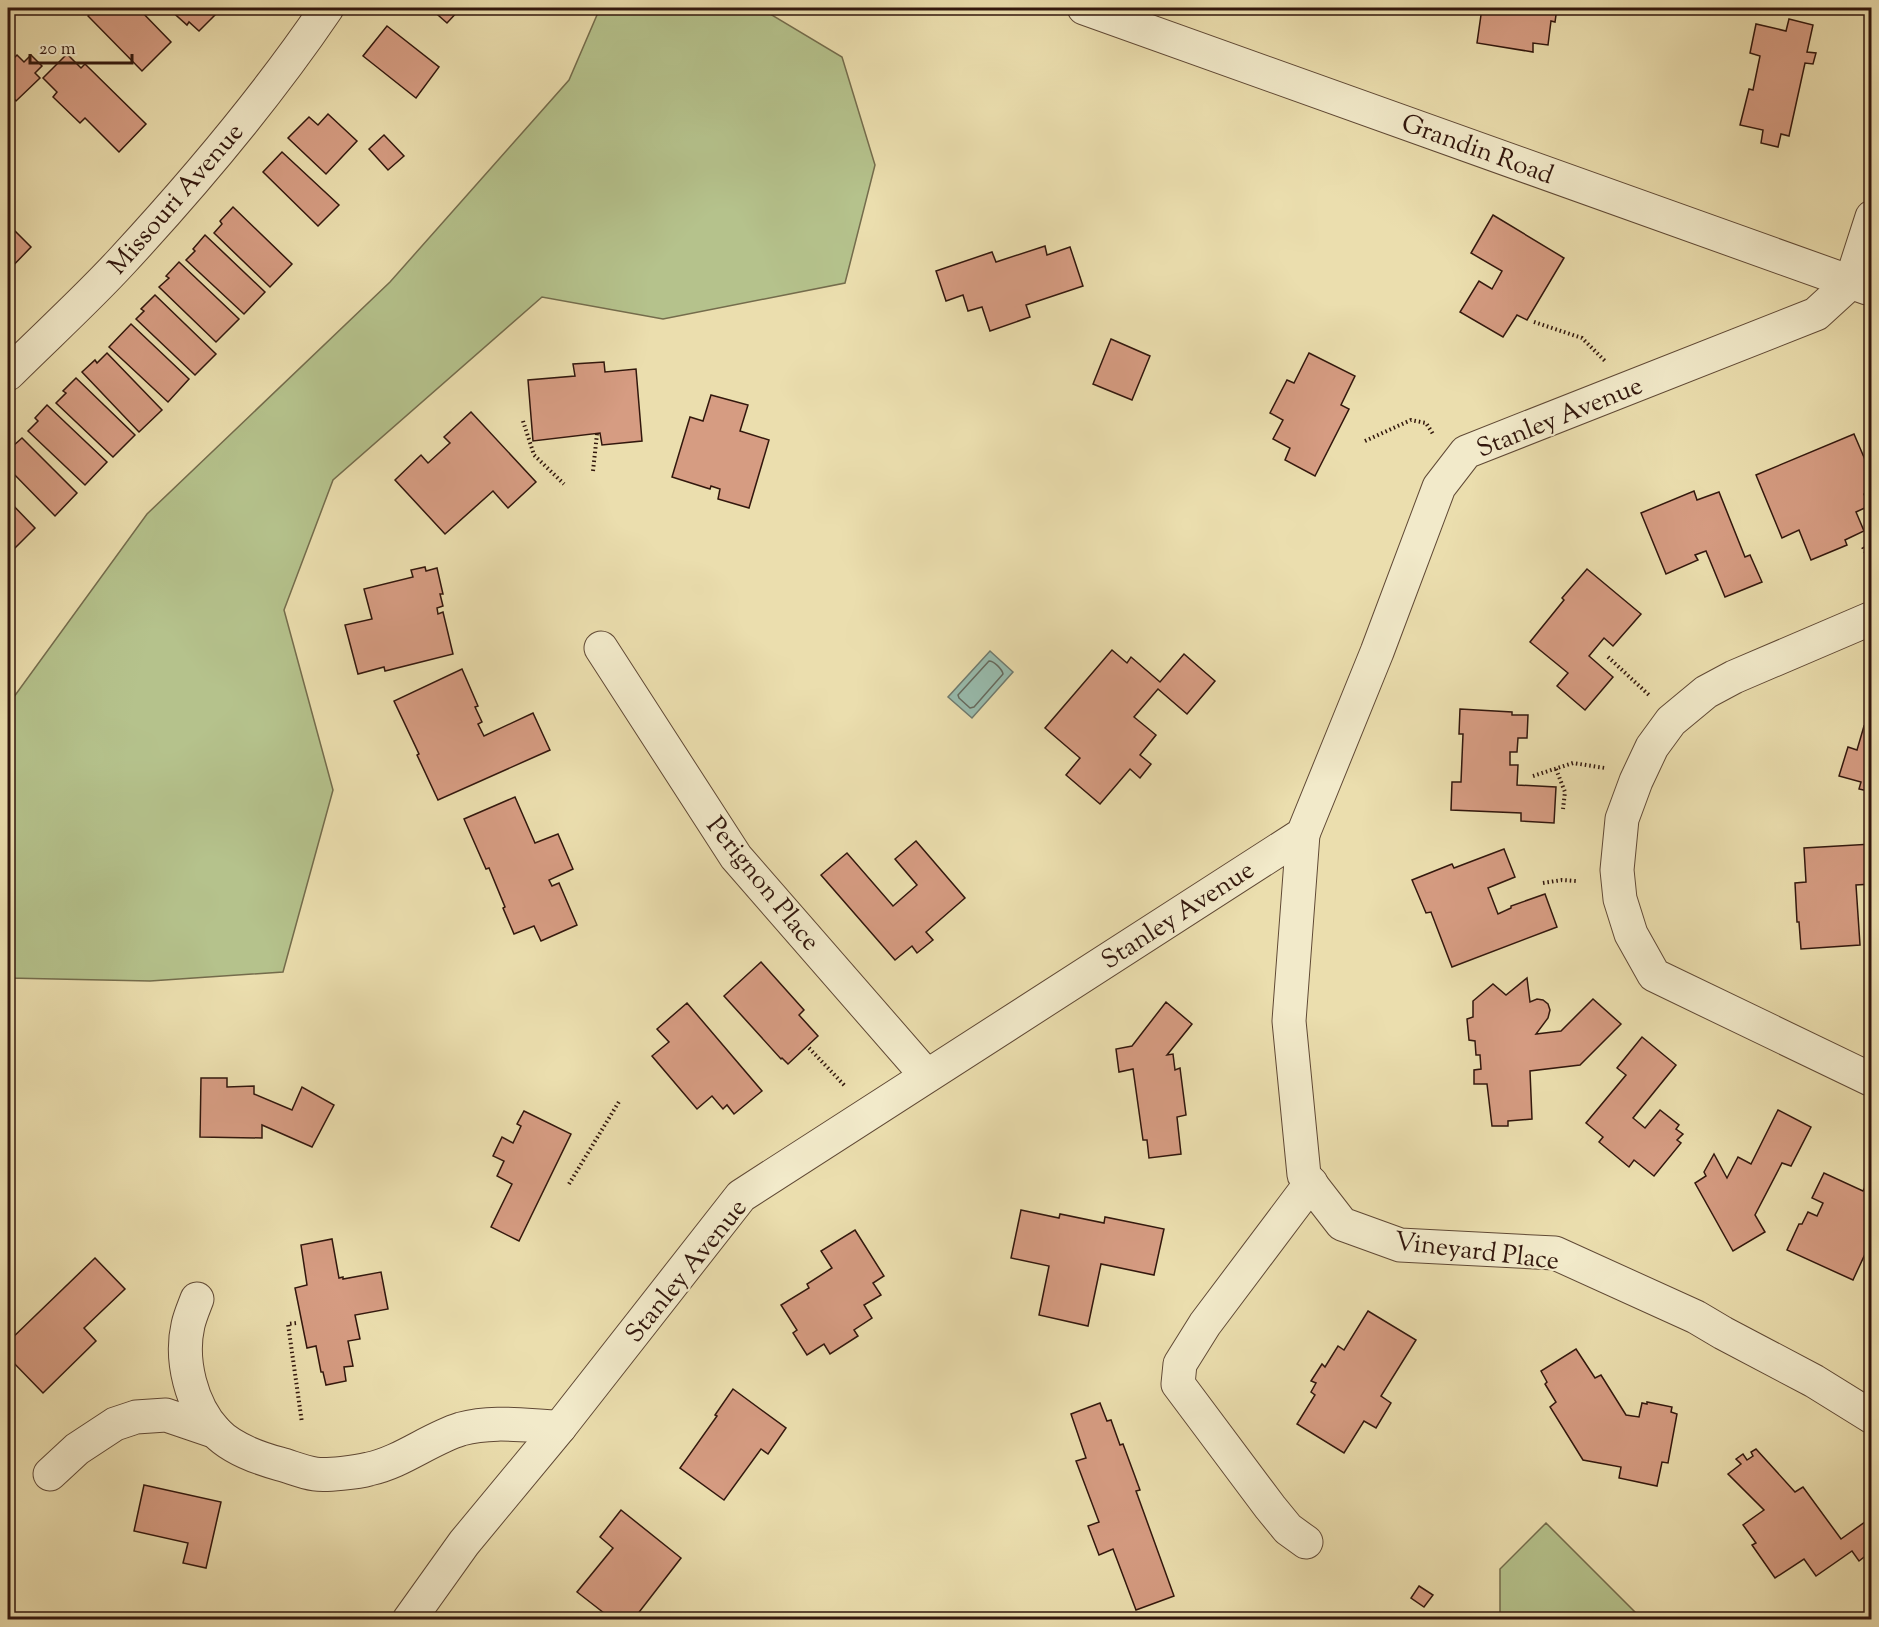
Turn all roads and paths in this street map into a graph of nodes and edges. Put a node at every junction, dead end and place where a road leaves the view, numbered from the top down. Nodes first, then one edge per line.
1 (327, 8) edge
2 (1084, 8) edge
3 (1872, 217) edge
4 (1861, 286) edge
5 (1533, 321) dead end
6 (1606, 363) dead end
7 (8, 374) edge
8 (523, 421) dead end
9 (597, 434) dead end
10 (1433, 434) dead end
11 (1365, 441) dead end
12 (593, 471) dead end
13 (564, 483) dead end
14 (1863, 547) dead end
15 (1872, 564) edge
16 (1872, 618) edge
17 (601, 648) dead end
18 (1608, 657) dead end
19 (1671, 721) junction
20 (1556, 768) junction
21 (1605, 768) dead end
22 (1533, 776) dead end
23 (1563, 809) dead end
24 (1303, 834) junction
25 (1576, 881) dead end
26 (1543, 883) dead end
27 (808, 1048) dead end
28 (926, 1075) junction
29 (1872, 1080) edge
30 (845, 1086) dead end
31 (620, 1100) dead end
32 (1311, 1183) junction
33 (569, 1184) dead end
34 (196, 1299) dead end
35 (296, 1323) dead end
36 (1872, 1417) edge
37 (302, 1423) dead end
38 (560, 1427) junction
39 (216, 1432) junction
40 (50, 1474) dead end
41 (1306, 1542) dead end
42 (409, 1620) edge

1 - 7 street, Missouri Avenue
2 - 4 street, Grandin Road
3 - 4 street, Stanley Avenue
4 - 24 street, Stanley Avenue
5 - 6 path
8 - 13 path
9 - 12 path
10 - 11 path
14 - 15 path
16 - 19 street
17 - 28 street, Perignon Place
18 - 19 path
19 - 29 street
20 - 21 path
20 - 22 path
20 - 23 path
24 - 28 street, Stanley Avenue
24 - 32 street, Vineyard Place
25 - 26 path
27 - 30 path
28 - 38 street, Stanley Avenue
31 - 33 path
32 - 36 street, Vineyard Place
32 - 41 street
34 - 39 street
35 - 37 path
38 - 39 street
38 - 42 street, Stanley Avenue
39 - 40 street

